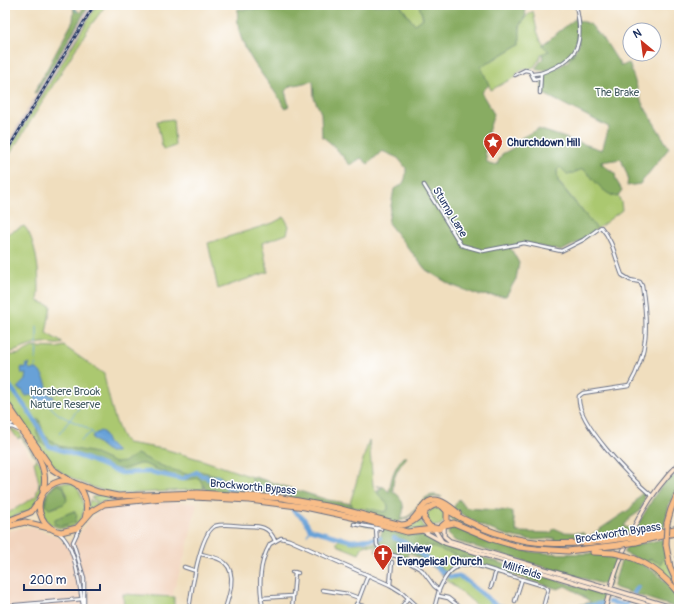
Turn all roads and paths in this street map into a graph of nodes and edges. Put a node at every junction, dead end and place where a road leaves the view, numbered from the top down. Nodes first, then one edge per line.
1 (576, 5) edge
2 (541, 73) junction
3 (533, 74) junction
4 (515, 75) dead end
5 (540, 78) junction
6 (540, 92) dead end
7 (424, 185) dead end
8 (5, 402) edge
9 (5, 410) edge
10 (15, 420) junction
11 (5, 424) edge
12 (5, 428) edge
13 (21, 432) junction
14 (679, 464) edge
15 (73, 482) junction
16 (679, 490) edge
17 (652, 496) junction
18 (41, 497) junction
19 (444, 508) junction
20 (425, 512) junction
21 (83, 521) junction
22 (5, 522) edge
23 (468, 522) junction
24 (354, 524) dead end
25 (404, 525) junction
26 (5, 526) edge
27 (445, 526) junction
28 (376, 528) junction
29 (679, 528) edge
30 (380, 529) dead end
31 (434, 529) junction
32 (54, 530) junction
33 (423, 531) junction
34 (679, 532) edge
35 (636, 539) junction
36 (275, 541) junction
37 (619, 542) junction
38 (445, 544) junction
39 (568, 551) junction
40 (679, 552) edge
41 (201, 554) junction
42 (494, 557) junction
43 (392, 562) dead end
44 (184, 567) dead end
45 (679, 569) edge
46 (196, 571) junction
47 (496, 571) junction
48 (295, 572) dead end
49 (368, 575) junction
50 (522, 579) junction
51 (390, 585) junction
52 (493, 586) dead end
53 (679, 587) edge
54 (604, 589) junction
55 (322, 590) dead end
56 (439, 590) junction
57 (679, 594) edge
58 (292, 596) junction
59 (439, 596) junction
60 (261, 598) junction
61 (358, 598) junction
62 (408, 598) junction
63 (84, 599) junction
64 (517, 600) dead end
65 (356, 604) junction
66 (544, 604) dead end
67 (5, 606) edge
68 (84, 608) edge
69 (373, 608) edge
70 (378, 608) dead end
71 (190, 609) edge
72 (225, 609) edge
73 (262, 609) edge
74 (292, 609) edge
75 (355, 609) edge
76 (400, 609) edge
77 (420, 609) edge
78 (434, 609) edge
79 (462, 609) edge
80 (605, 609) edge
81 (662, 609) edge
82 (677, 609) edge

1 - 2 street
2 - 3 street
2 - 5 street
3 - 4 street
3 - 5 street
5 - 6 street
7 - 17 street, Stump Lane
8 - 10 highway
9 - 10 highway
10 - 11 street
10 - 12 street
10 - 13 highway
10 - 15 highway
12 - 13 street
13 - 18 highway
14 - 17 street
15 - 18 highway
15 - 21 highway
15 - 25 highway, Brockworth Bypass
16 - 53 highway, bridge
17 - 80 street
18 - 22 highway
18 - 32 highway
19 - 20 highway
19 - 23 highway, Brockworth Bypass
19 - 27 highway
20 - 25 highway
20 - 31 highway
21 - 32 highway
21 - 33 highway, Brockworth Bypass
21 - 63 street
23 - 25 highway
23 - 37 highway, Brockworth Bypass
24 - 28 street
26 - 32 highway
27 - 31 highway
27 - 39 highway, Brockworth Bypass
27 - 42 street
28 - 30 street
28 - 56 street
29 - 35 highway, Brockworth Bypass
31 - 33 highway, Brockworth Bypass
31 - 38 street
32 - 63 street
33 - 38 street
34 - 35 highway, Brockworth Bypass
35 - 37 highway, Brockworth Bypass, bridge
36 - 41 street
36 - 49 street
36 - 60 street
37 - 39 highway, Brockworth Bypass
38 - 42 street
39 - 57 highway, bridge
40 - 45 highway
41 - 46 street
41 - 72 street
42 - 54 street
43 - 51 street
44 - 46 street
46 - 71 street
47 - 50 street, Millfields
47 - 52 street
47 - 56 street, Millfields
48 - 58 street
49 - 51 street
49 - 61 street
50 - 64 street
50 - 66 street, Millfields
51 - 62 street
54 - 81 street, bridge
54 - 82 street, bridge
55 - 61 street
56 - 59 street
58 - 60 street
58 - 74 street
59 - 78 street
59 - 79 street
60 - 73 street
61 - 65 street
62 - 76 street
62 - 77 street
63 - 67 street
63 - 68 street
65 - 69 street
65 - 75 street
69 - 70 street

